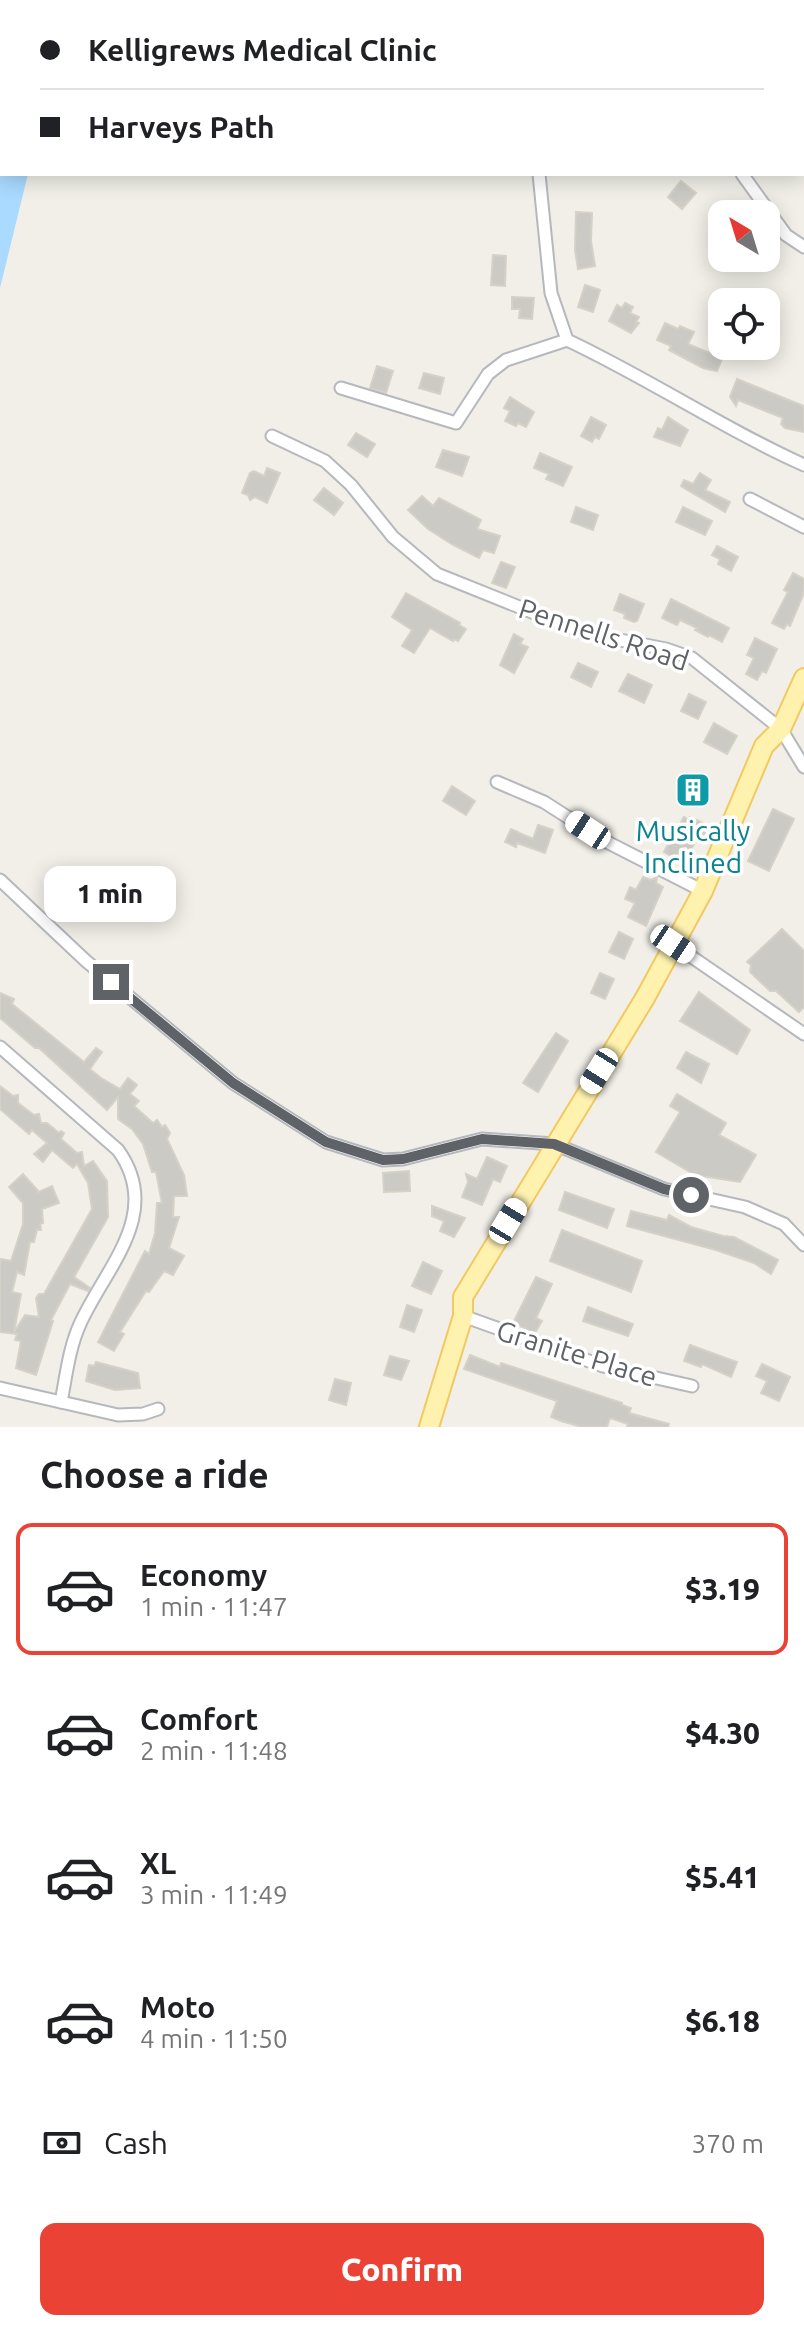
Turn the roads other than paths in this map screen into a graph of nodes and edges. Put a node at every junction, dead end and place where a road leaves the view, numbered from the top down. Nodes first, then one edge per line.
1 (539, 176) edge
2 (743, 176) edge
3 (804, 247) edge
4 (567, 340) junction
5 (341, 388) dead end
6 (272, 436) dead end
7 (804, 465) edge
8 (750, 499) dead end
9 (804, 527) edge
10 (804, 678) edge
11 (781, 729) junction
12 (804, 767) edge
13 (497, 782) dead end
14 (0, 880) edge
15 (703, 891) junction
16 (673, 944) junction
17 (804, 1034) edge
18 (0, 1047) edge
19 (554, 1144) junction
20 (804, 1245) edge
21 (463, 1316) junction
22 (692, 1386) dead end
23 (0, 1388) edge
24 (61, 1402) junction
25 (158, 1409) dead end
26 (429, 1427) edge

1 - 4 street
2 - 3 street
4 - 5 street
4 - 7 street
6 - 11 street, Pennells Road
8 - 9 street
10 - 11 main road
11 - 12 street
11 - 15 main road
13 - 15 street
14 - 19 street
15 - 16 main road
16 - 17 street
16 - 19 main road
18 - 24 street
19 - 20 street
19 - 21 main road
21 - 22 street, Granite Place
21 - 26 main road
23 - 24 street
24 - 25 street

